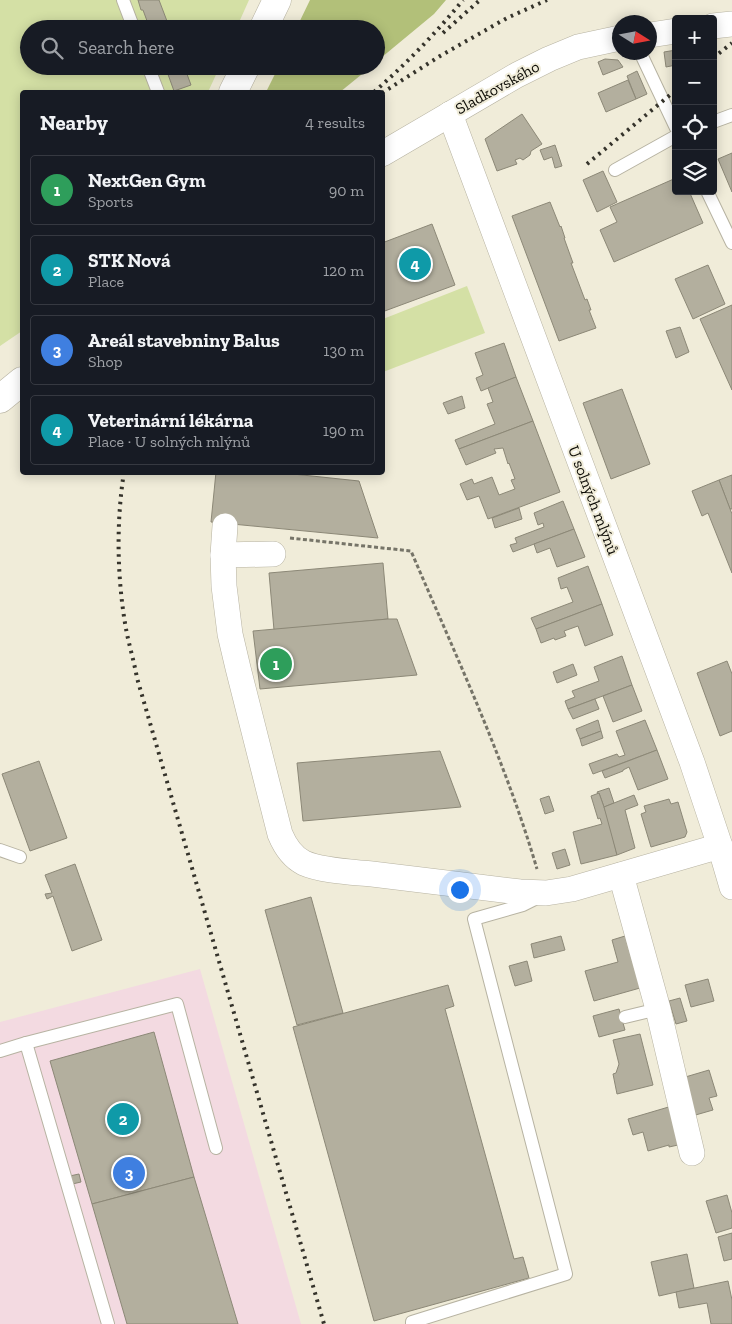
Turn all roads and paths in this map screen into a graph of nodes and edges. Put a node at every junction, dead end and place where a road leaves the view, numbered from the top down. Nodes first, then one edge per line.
1 (123, 0) edge
2 (277, 0) edge
3 (131, 20) edge
4 (267, 20) edge
5 (732, 24) edge
6 (717, 26) edge
7 (672, 31) edge
8 (657, 33) edge
9 (612, 40) edge
10 (644, 60) edge
11 (151, 75) edge
12 (242, 75) edge
13 (157, 90) edge
14 (234, 90) edge
15 (450, 114) junction
16 (732, 115) edge
17 (672, 120) edge
18 (717, 121) edge
19 (672, 138) edge
20 (385, 152) edge
21 (615, 170) dead end
22 (709, 195) edge
23 (732, 243) edge
24 (20, 383) edge
25 (0, 399) edge
26 (225, 526) dead end
27 (278, 545) joint
28 (223, 555) junction
29 (720, 846) junction
30 (0, 850) edge
31 (20, 857) dead end
32 (621, 875) junction
33 (542, 882) junction
34 (732, 887) edge
35 (658, 1009) junction
36 (625, 1017) dead end
37 (26, 1043) junction
38 (0, 1051) edge
39 (216, 1148) dead end
40 (692, 1153) dead end
41 (108, 1324) edge
42 (412, 1324) edge

1 - 3 lane
2 - 4 street
5 - 6 street
7 - 8 street
9 - 15 street, Sladkovského
10 - 17 lane
11 - 13 lane
12 - 14 street
15 - 20 street, Sladkovského
15 - 29 street, U solných mlýnů
16 - 18 lane
19 - 21 lane
22 - 23 lane
24 - 25 street
26 - 28 street
27 - 28 street
27 - 33 path
28 - 33 street
29 - 32 street
29 - 34 street, U solných mlýnů
30 - 31 lane
32 - 33 street
32 - 35 street
33 - 42 lane
35 - 36 lane
35 - 40 street
37 - 38 lane
37 - 39 lane
37 - 41 lane

